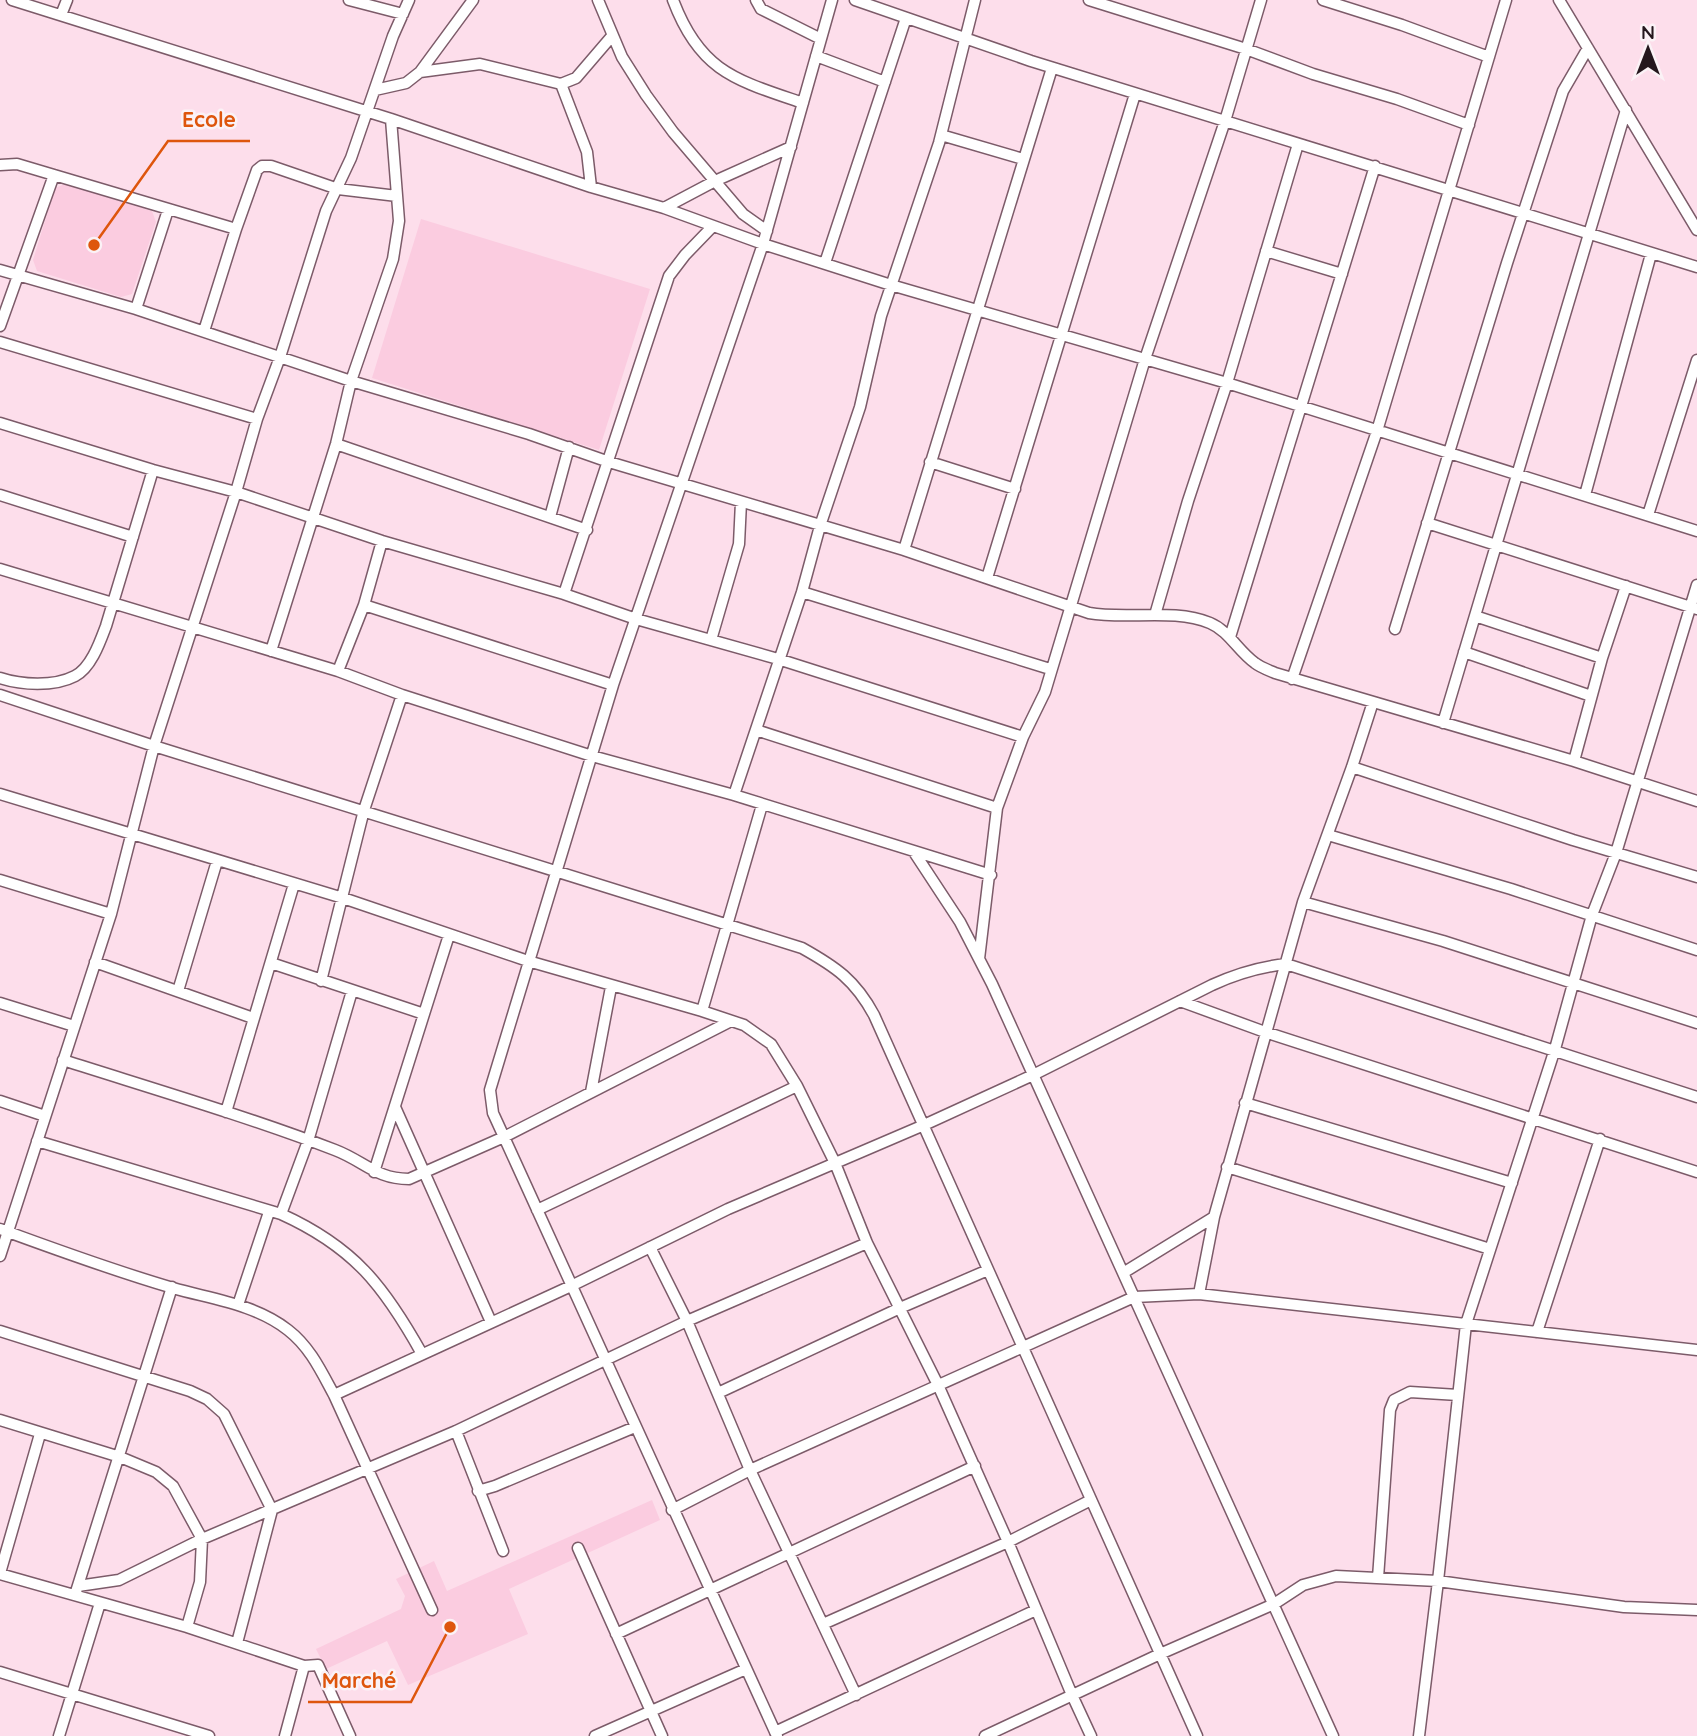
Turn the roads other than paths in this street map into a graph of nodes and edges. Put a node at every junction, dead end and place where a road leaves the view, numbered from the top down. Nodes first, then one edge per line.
1 (12, 0) edge
2 (67, 0) edge
3 (349, 0) edge
4 (409, 0) edge
5 (473, 0) edge
6 (598, 0) edge
7 (673, 0) edge
8 (756, 0) edge
9 (832, 0) edge
10 (855, 0) edge
11 (975, 0) edge
12 (1089, 0) edge
13 (1261, 0) edge
14 (1323, 0) edge
15 (1506, 0) edge
16 (1559, 0) edge
17 (403, 14) junction
18 (61, 15) junction
19 (906, 18) junction
20 (612, 36) junction
21 (821, 39) junction
22 (966, 39) junction
23 (1588, 48) junction
24 (1246, 49) junction
25 (816, 56) junction
26 (1489, 57) junction
27 (1052, 68) junction
28 (420, 72) junction
29 (885, 82) junction
30 (561, 84) junction
31 (375, 90) junction
32 (1135, 94) junction
33 (803, 103) junction
34 (1626, 110) junction
35 (368, 112) junction
36 (391, 119) junction
37 (1225, 121) junction
38 (1469, 125) junction
39 (941, 135) junction
40 (1298, 144) junction
41 (791, 147) junction
42 (1023, 159) junction
43 (0, 165) edge
44 (1375, 166) junction
45 (54, 174) junction
46 (715, 181) junction
47 (591, 187) junction
48 (338, 188) junction
49 (1449, 190) junction
50 (397, 197) junction
51 (664, 208) junction
52 (168, 210) junction
53 (1523, 213) junction
54 (713, 226) junction
55 (236, 229) junction
56 (1697, 230) edge
57 (767, 231) junction
58 (1589, 234) junction
59 (763, 244) junction
60 (1266, 251) junction
61 (1651, 254) junction
62 (825, 263) junction
63 (1697, 267) edge
64 (0, 270) edge
65 (1342, 274) junction
66 (17, 275) junction
67 (891, 285) junction
68 (135, 309) junction
69 (976, 309) junction
70 (0, 326) edge
71 (204, 331) junction
72 (1062, 334) junction
73 (0, 342) edge
74 (280, 357) junction
75 (1144, 359) junction
76 (1697, 360) edge
77 (351, 381) junction
78 (1227, 383) junction
79 (1300, 406) junction
80 (257, 419) junction
81 (0, 423) edge
82 (1377, 431) junction
83 (336, 444) junction
84 (569, 447) junction
85 (1448, 453) junction
86 (609, 462) junction
87 (930, 462) junction
88 (153, 470) junction
89 (1517, 474) junction
90 (681, 484) junction
91 (1015, 489) junction
92 (236, 492) junction
93 (0, 495) edge
94 (1585, 495) junction
95 (741, 502) junction
96 (1648, 515) junction
97 (550, 517) junction
98 (313, 518) junction
99 (1427, 523) junction
100 (820, 526) junction
101 (587, 530) junction
102 (1697, 531) edge
103 (133, 537) junction
104 (382, 541) junction
105 (1495, 545) junction
106 (904, 550) junction
107 (0, 569) edge
108 (987, 578) junction
109 (1697, 585) edge
110 (1626, 586) junction
111 (802, 592) junction
112 (564, 594) junction
113 (113, 603) junction
114 (364, 605) junction
115 (1069, 606) junction
116 (1693, 608) edge
117 (1155, 615) junction
118 (1475, 616) junction
119 (636, 619) junction
120 (192, 627) junction
121 (1395, 629) dead end
122 (1230, 637) junction
123 (711, 640) junction
124 (271, 651) junction
125 (1464, 652) junction
126 (1602, 658) junction
127 (778, 659) junction
128 (1050, 669) junction
129 (338, 671) junction
130 (0, 678) edge
131 (1292, 678) junction
132 (613, 685) junction
133 (0, 695) edge
134 (402, 695) junction
135 (1591, 696) junction
136 (1373, 702) junction
137 (1443, 723) junction
138 (756, 730) junction
139 (1023, 737) junction
140 (154, 746) junction
141 (592, 756) junction
142 (1574, 761) junction
143 (1352, 767) junction
144 (1637, 782) junction
145 (0, 794) edge
146 (734, 795) junction
147 (1697, 801) edge
148 (762, 804) junction
149 (997, 808) junction
150 (364, 810) junction
151 (131, 835) junction
152 (1328, 835) junction
153 (914, 852) junction
154 (1616, 853) junction
155 (217, 860) junction
156 (555, 871) junction
157 (990, 875) junction
158 (1697, 877) edge
159 (0, 880) edge
160 (294, 884) junction
161 (343, 898) junction
162 (1303, 902) junction
163 (111, 914) junction
164 (1592, 915) junction
165 (727, 925) junction
166 (449, 936) junction
167 (1697, 950) edge
168 (979, 959) junction
169 (528, 961) junction
170 (95, 962) junction
171 (271, 963) junction
172 (1286, 964) junction
173 (321, 981) junction
174 (1574, 983) junction
175 (611, 987) junction
176 (352, 991) junction
177 (178, 992) junction
178 (1180, 1001) junction
179 (0, 1003) edge
180 (702, 1011) junction
181 (424, 1014) junction
182 (253, 1018) junction
183 (731, 1021) junction
184 (1697, 1023) edge
185 (74, 1026) junction
186 (1265, 1032) junction
187 (1555, 1049) junction
188 (63, 1060) junction
189 (1033, 1075) junction
190 (797, 1086) junction
191 (591, 1092) junction
192 (1697, 1097) edge
193 (0, 1101) edge
194 (1245, 1102) junction
195 (395, 1107) junction
196 (226, 1112) junction
197 (46, 1116) junction
198 (1532, 1118) junction
199 (924, 1125) junction
200 (504, 1137) junction
201 (1600, 1139) junction
202 (37, 1140) junction
203 (308, 1140) junction
204 (835, 1163) junction
205 (1227, 1167) junction
206 (374, 1172) junction
207 (1697, 1172) edge
208 (425, 1173) junction
209 (1512, 1183) junction
210 (537, 1210) junction
211 (275, 1213) junction
212 (1213, 1217) junction
213 (4, 1231) edge
214 (867, 1243) junction
215 (650, 1247) junction
216 (1490, 1249) junction
217 (0, 1256) edge
218 (988, 1270) junction
219 (1123, 1273) junction
220 (571, 1286) junction
221 (172, 1287) junction
222 (1199, 1294) junction
223 (1134, 1297) junction
224 (238, 1305) junction
225 (900, 1308) junction
226 (687, 1321) junction
227 (491, 1322) junction
228 (1466, 1324) junction
229 (0, 1331) edge
230 (1537, 1332) junction
231 (1023, 1348) junction
232 (1697, 1350) edge
233 (422, 1354) junction
234 (605, 1360) junction
235 (145, 1375) junction
236 (939, 1385) junction
237 (718, 1393) junction
238 (334, 1395) junction
239 (1458, 1395) junction
240 (0, 1420) edge
241 (635, 1427) junction
242 (456, 1431) junction
243 (40, 1434) junction
244 (120, 1457) junction
245 (975, 1466) junction
246 (368, 1469) junction
247 (750, 1470) junction
248 (478, 1491) junction
249 (1091, 1500) junction
250 (272, 1510) junction
251 (672, 1510) junction
252 (202, 1539) junction
253 (1008, 1542) junction
254 (578, 1548) dead end
255 (503, 1550) dead end
256 (790, 1553) junction
257 (0, 1573) edge
258 (1378, 1578) junction
259 (1438, 1581) junction
260 (76, 1590) junction
261 (709, 1590) junction
262 (100, 1603) junction
263 (1274, 1604) junction
264 (432, 1610) dead end
265 (1036, 1610) junction
266 (1697, 1610) edge
267 (823, 1624) junction
268 (187, 1628) junction
269 (616, 1634) junction
270 (237, 1643) junction
271 (1160, 1654) junction
272 (304, 1666) junction
273 (746, 1669) junction
274 (0, 1672) edge
275 (73, 1693) junction
276 (856, 1695) junction
277 (1072, 1695) junction
278 (651, 1711) junction
279 (776, 1734) edge
280 (989, 1735) edge
281 (59, 1736) edge
282 (209, 1736) edge
283 (285, 1736) edge
284 (350, 1736) edge
285 (595, 1736) edge
286 (662, 1736) edge
287 (1091, 1736) edge
288 (1196, 1736) edge
289 (1333, 1736) edge
290 (1419, 1736) edge

1 - 18 street
2 - 18 street
3 - 17 street
4 - 17 street
5 - 28 street
6 - 20 street
7 - 33 street
8 - 21 street
9 - 21 street
10 - 19 street
11 - 22 street
12 - 24 street
13 - 24 street
14 - 26 street
15 - 26 street
16 - 23 street
17 - 31 street
18 - 35 street
19 - 22 street
19 - 29 street
20 - 30 street
20 - 46 street
21 - 25 street
22 - 27 street
22 - 39 street
23 - 34 street
23 - 53 street
24 - 37 street
24 - 38 street
25 - 29 street
25 - 33 street
26 - 38 street
27 - 32 street
27 - 42 street
28 - 30 street
28 - 31 street
29 - 62 street
30 - 47 street
31 - 35 street
32 - 37 street
32 - 72 street
33 - 41 street
34 - 56 street
34 - 58 street
35 - 36 street
35 - 48 street
36 - 47 street
36 - 50 street
37 - 40 street
37 - 75 street
38 - 49 street
39 - 42 street
39 - 67 street
40 - 44 street
40 - 60 street
41 - 46 street
41 - 57 street
42 - 69 street
43 - 45 street
44 - 49 street
44 - 65 street
45 - 52 street
45 - 66 street
46 - 51 street
46 - 57 street
47 - 51 street
48 - 50 street
48 - 55 street
48 - 74 street
49 - 53 street
49 - 82 street
50 - 77 street
51 - 54 street
52 - 55 street
52 - 68 street
53 - 58 street
53 - 85 street
54 - 59 street
54 - 86 street
55 - 71 street
57 - 59 street
58 - 61 street
58 - 89 street
59 - 62 street
59 - 90 street
60 - 65 street
60 - 78 street
61 - 63 street
61 - 94 street
62 - 67 street
64 - 66 street
65 - 79 street
66 - 68 street
66 - 70 street
67 - 69 street
67 - 100 street
68 - 71 street
69 - 72 street
69 - 87 street
71 - 74 street
72 - 75 street
72 - 91 street
73 - 80 street
74 - 77 street
74 - 80 street
75 - 78 street
75 - 115 street
76 - 96 street
77 - 83 street
77 - 84 street
78 - 79 street
78 - 117 street
79 - 82 street
79 - 122 street
80 - 92 street
81 - 88 street
82 - 85 street
82 - 131 street
83 - 97 street
83 - 98 street
84 - 86 street
84 - 97 street
85 - 89 street
85 - 99 street
86 - 90 street
86 - 101 street
87 - 91 street
87 - 106 street
88 - 92 street
88 - 103 street
89 - 94 street
89 - 105 street
90 - 95 street
90 - 119 street
91 - 108 street
92 - 98 street
92 - 120 street
93 - 103 street
94 - 96 street
95 - 100 street
95 - 123 street
96 - 102 street
97 - 101 street
98 - 104 street
98 - 124 street
99 - 105 street
99 - 121 street
100 - 106 street
100 - 111 street
101 - 112 street
103 - 113 street
104 - 112 street
104 - 114 street
105 - 110 street
105 - 118 street
106 - 108 street
107 - 113 street
108 - 115 street
109 - 116 street
110 - 116 street
110 - 126 street
111 - 127 street
111 - 128 street
112 - 119 street
113 - 120 street
113 - 130 street
114 - 129 street
114 - 132 street
115 - 117 street
115 - 128 street
116 - 144 street
117 - 122 street
118 - 125 street
118 - 126 street
119 - 123 street
119 - 132 street
120 - 124 street
120 - 140 street
122 - 131 street
123 - 127 street
124 - 129 street
125 - 135 street
125 - 137 street
126 - 135 street
127 - 138 street
127 - 139 street
128 - 139 street
129 - 134 street
131 - 136 street
132 - 141 street
133 - 140 street
134 - 141 street
134 - 150 street
135 - 142 street
136 - 137 street
136 - 143 street
137 - 142 street
138 - 146 street
138 - 149 street
139 - 149 street
140 - 150 street
140 - 151 street
141 - 146 street
141 - 156 street
142 - 144 street
143 - 152 street
143 - 154 street
144 - 147 street
144 - 154 street
145 - 151 street
146 - 148 street
148 - 153 street
148 - 165 street
149 - 157 street
150 - 156 street
150 - 161 street
151 - 155 street
151 - 163 street
152 - 162 street
152 - 164 street
153 - 157 street
153 - 168 street
154 - 158 street
154 - 164 street
155 - 160 street
155 - 177 street
156 - 165 street
156 - 169 street
157 - 168 street
159 - 163 street
160 - 161 street
160 - 171 street
161 - 166 street
161 - 173 street
162 - 172 street
162 - 174 street
163 - 170 street
164 - 167 street
164 - 174 street
165 - 180 street
165 - 199 street
166 - 169 street
166 - 181 street
168 - 189 street
169 - 175 street
169 - 200 street
170 - 177 street
170 - 185 street
171 - 173 street
171 - 182 street
172 - 178 street
172 - 186 street
172 - 187 street
173 - 176 street
174 - 184 street
174 - 187 street
175 - 180 street
175 - 191 street
176 - 181 street
176 - 203 street
177 - 182 street
178 - 186 street
178 - 189 street
179 - 185 street
180 - 183 street
181 - 195 street
182 - 196 street
183 - 190 street
183 - 191 street
185 - 188 street
186 - 194 street
186 - 198 street
187 - 192 street
187 - 198 street
188 - 196 street
188 - 197 street
189 - 199 street
189 - 219 street
190 - 204 street
190 - 210 street
191 - 200 street
193 - 197 street
194 - 205 street
194 - 209 street
195 - 206 street
195 - 208 street
196 - 203 street
197 - 202 street
198 - 201 street
198 - 209 street
199 - 204 street
199 - 218 street
200 - 208 street
200 - 210 street
201 - 207 street
201 - 230 street
202 - 211 street
202 - 213 street
203 - 206 street
203 - 211 street
204 - 214 street
204 - 215 street
205 - 212 street
205 - 216 street
206 - 208 street
208 - 227 street
209 - 216 street
210 - 220 street
211 - 224 street
211 - 233 street
212 - 219 street
212 - 222 street
213 - 217 street
213 - 221 street
214 - 225 street
214 - 226 street
215 - 220 street
215 - 226 street
216 - 228 street
218 - 225 street
218 - 231 street
219 - 223 street
220 - 227 street
220 - 234 street
221 - 224 street
221 - 235 street
222 - 223 street
222 - 228 street
223 - 231 street
223 - 263 street
224 - 238 street
225 - 236 street
225 - 237 street
226 - 234 street
226 - 237 street
227 - 233 street
228 - 230 street
228 - 239 street
229 - 235 street
230 - 232 street
231 - 236 street
231 - 249 street
233 - 238 street
234 - 241 street
234 - 242 street
235 - 244 street
235 - 250 street
236 - 245 street
236 - 247 street
237 - 247 street
238 - 246 street
239 - 258 street
239 - 259 street
240 - 243 street
241 - 248 street
241 - 251 street
242 - 246 street
242 - 248 street
243 - 244 street
243 - 257 street
244 - 252 street
244 - 260 street
245 - 253 street
245 - 256 street
246 - 250 street
246 - 264 street
247 - 251 street
247 - 256 street
248 - 255 street
249 - 253 street
249 - 271 street
250 - 252 street
250 - 270 street
251 - 261 street
252 - 260 street
252 - 268 street
253 - 265 street
253 - 267 street
254 - 269 street
256 - 261 street
256 - 267 street
257 - 260 street
258 - 259 street
258 - 263 street
259 - 266 street
259 - 290 street
260 - 262 street
261 - 269 street
261 - 273 street
262 - 268 street
262 - 275 street
263 - 271 street
263 - 289 street
265 - 276 street
265 - 277 street
267 - 276 street
268 - 270 street
269 - 278 street
270 - 272 street
271 - 277 street
271 - 288 street
272 - 283 street
272 - 284 street
273 - 278 street
273 - 279 street
274 - 275 street
275 - 281 street
275 - 282 street
276 - 279 street
277 - 280 street
277 - 287 street
278 - 285 street
278 - 286 street

